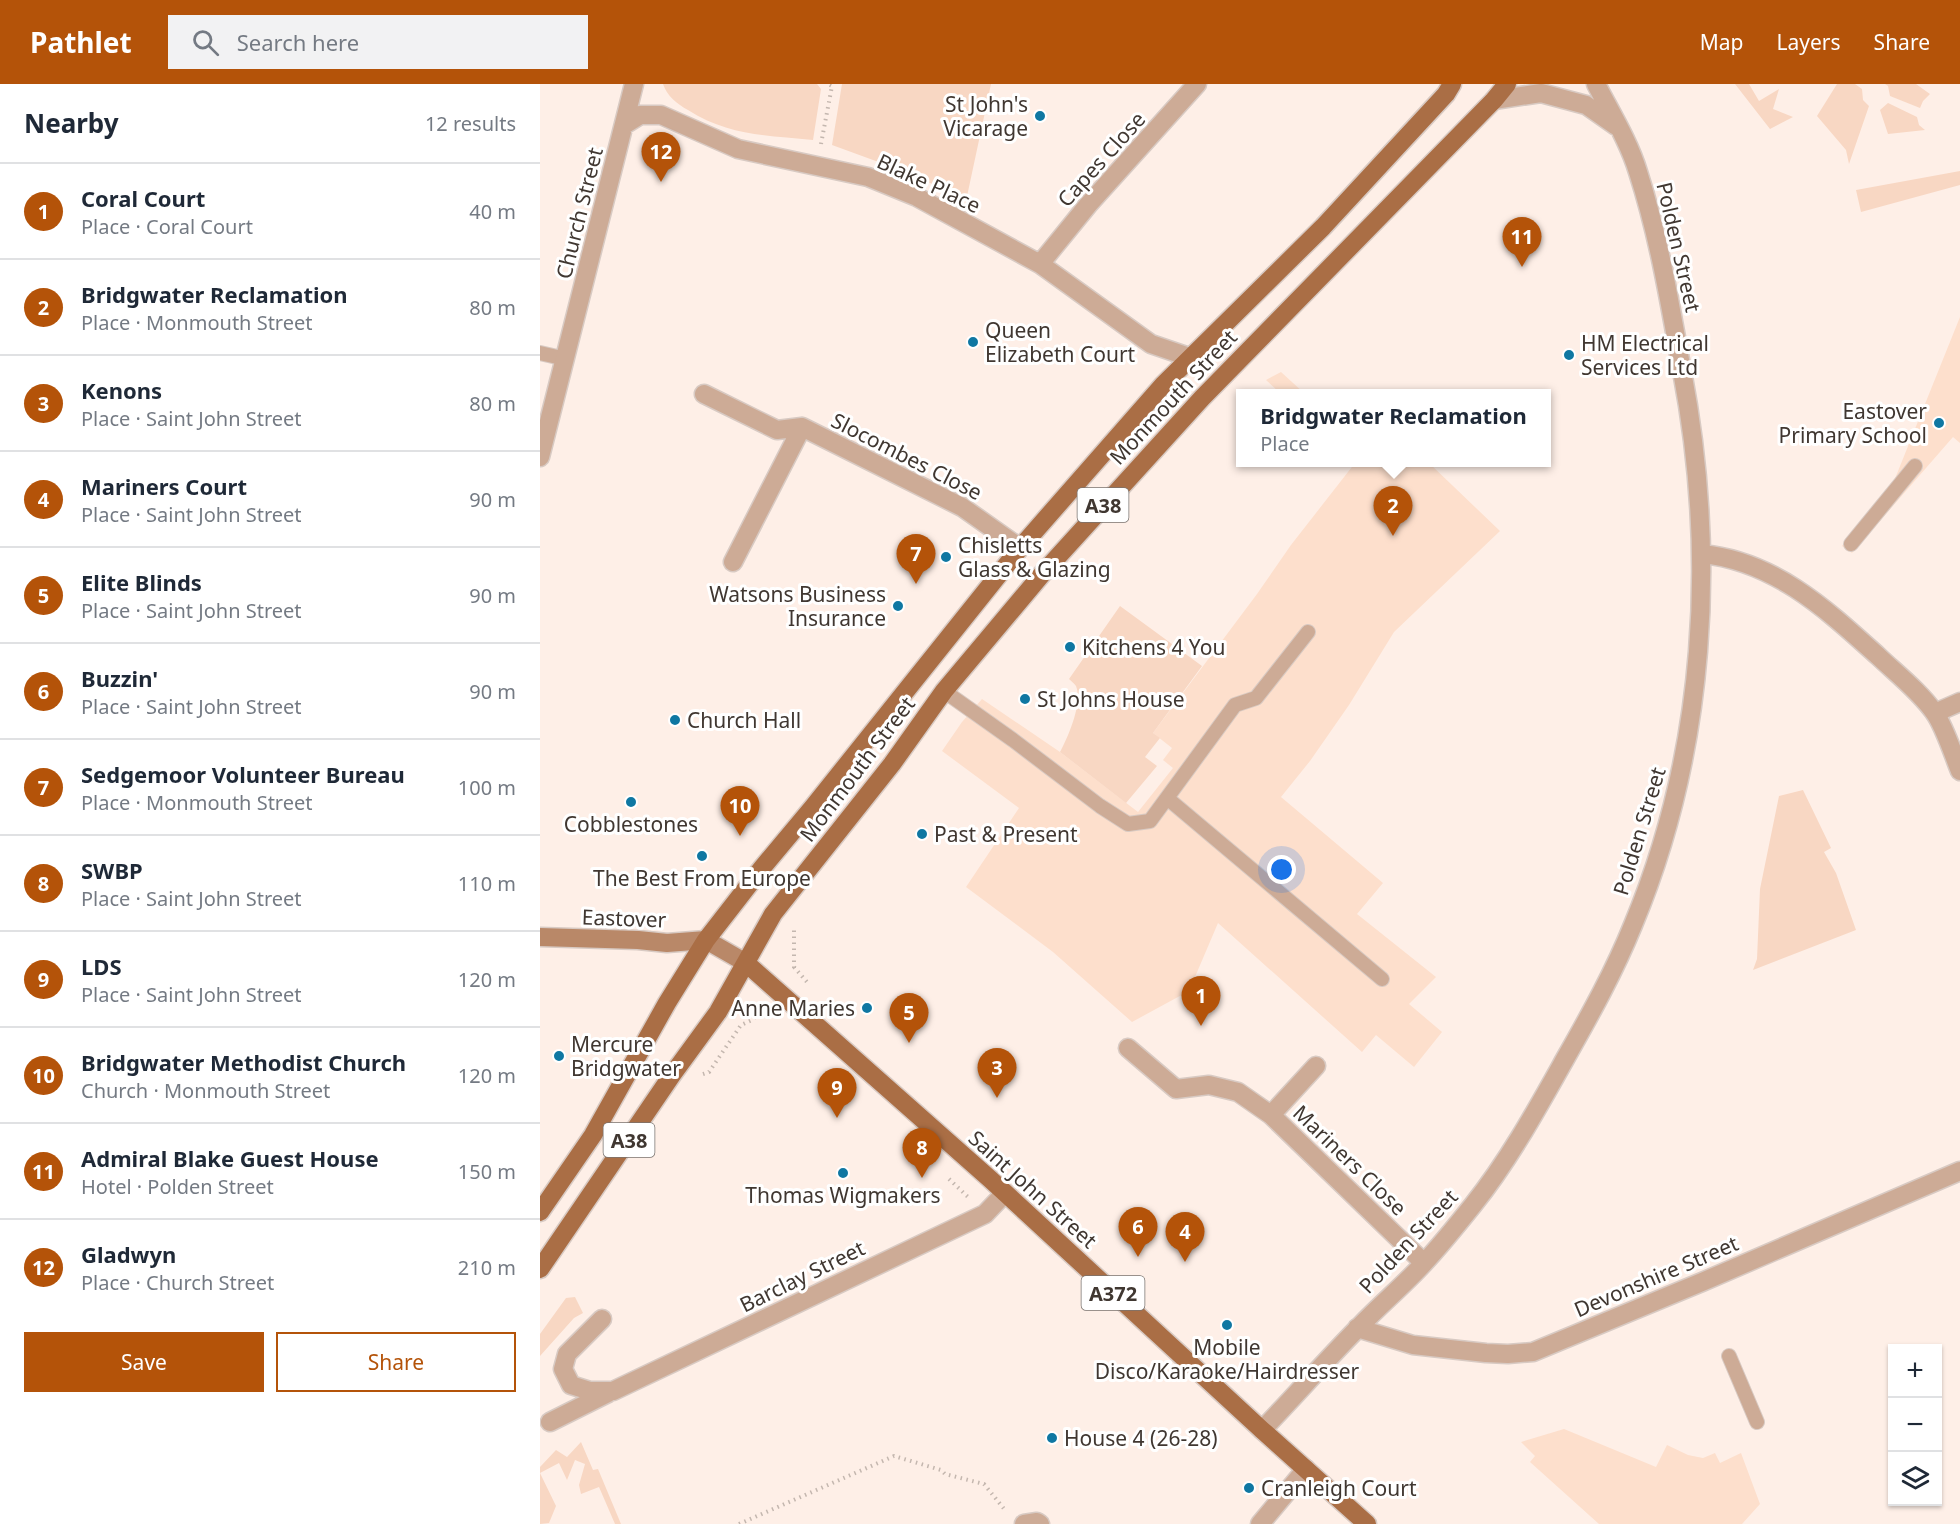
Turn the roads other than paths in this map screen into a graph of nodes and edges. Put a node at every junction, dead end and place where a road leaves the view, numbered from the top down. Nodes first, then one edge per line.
1 (634, 84) edge
2 (1197, 84) edge
3 (1452, 84) edge
4 (1507, 84) edge
5 (1596, 84) edge
6 (1494, 100) junction
7 (624, 125) junction
8 (1619, 128) junction
9 (1040, 264) junction
10 (540, 352) edge
11 (566, 358) junction
12 (1192, 358) junction
13 (704, 394) dead end
14 (802, 427) junction
15 (540, 457) edge
16 (1915, 466) dead end
17 (1851, 544) dead end
18 (1020, 548) junction
19 (1702, 554) junction
20 (733, 562) dead end
21 (1308, 632) dead end
22 (944, 691) junction
23 (1960, 702) edge
24 (1935, 713) junction
25 (1960, 771) edge
26 (1167, 798) junction
27 (540, 938) edge
28 (706, 940) junction
29 (746, 963) junction
30 (1382, 979) dead end
31 (1128, 1048) dead end
32 (1316, 1066) dead end
33 (1271, 1115) junction
34 (1960, 1171) edge
35 (1005, 1193) junction
36 (540, 1212) edge
37 (1424, 1263) junction
38 (540, 1269) edge
39 (602, 1319) dead end
40 (1358, 1328) junction
41 (1729, 1356) dead end
42 (613, 1391) junction
43 (550, 1422) dead end
44 (1756, 1422) dead end
45 (1262, 1430) junction
46 (1306, 1469) junction
47 (1018, 1520) edge
48 (1040, 1524) edge
49 (1260, 1524) edge
50 (1367, 1524) edge

1 - 7 street, Church Street
2 - 9 street, Capes Close
3 - 12 main road, Monmouth Street / A38
4 - 6 main road, Monmouth Street / A38
5 - 8 street, Polden Street
6 - 8 street
6 - 22 main road, Monmouth Street / A38
7 - 9 street, Blake Place
7 - 11 street, Church Street
8 - 19 street, Polden Street
9 - 12 street, Blake Place
10 - 11 lane
11 - 15 street, Church Street
12 - 18 main road, Monmouth Street / A38
13 - 14 street, Slocombes Close
14 - 18 street, Slocombes Close
14 - 20 street, Slocombes Close
16 - 17 lane
18 - 28 main road, Monmouth Street / A38
19 - 24 street
19 - 37 street, Polden Street
21 - 26 lane
22 - 26 lane
22 - 29 main road, Monmouth Street / A38
23 - 24 street
24 - 25 street
26 - 30 lane
27 - 28 street, Eastover
28 - 29 street
28 - 36 main road, A38
29 - 35 main road, Saint John Street / A372
29 - 38 main road, A38
31 - 33 street, Mariners Close
32 - 33 street, Mariners Close
33 - 37 street, Mariners Close
34 - 40 street, Devonshire Street
35 - 42 street, Barclay Street
35 - 45 main road, Saint John Street / A372
37 - 40 street, Polden Street
39 - 42 street
40 - 45 street, Polden Street
41 - 44 lane
42 - 43 street, Barclay Street
45 - 46 main road, Saint John Street / A372
46 - 49 street
46 - 50 main road, Saint John Street / A372
47 - 48 street

